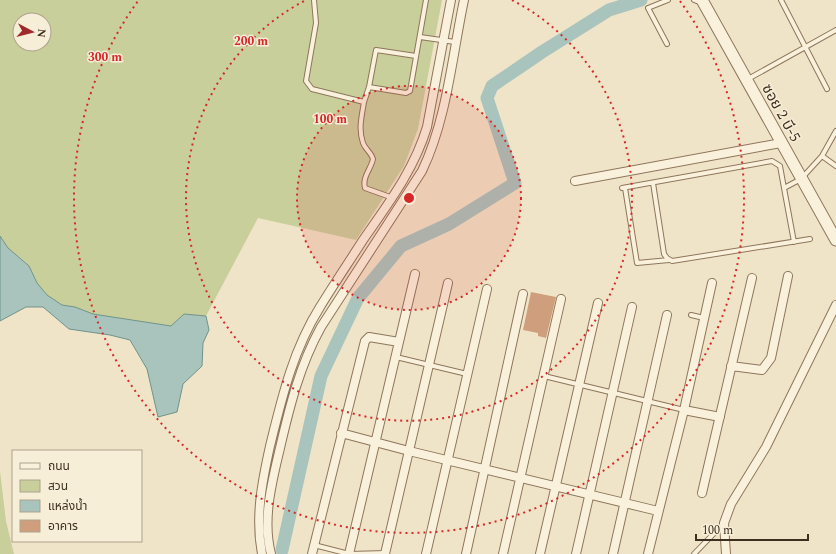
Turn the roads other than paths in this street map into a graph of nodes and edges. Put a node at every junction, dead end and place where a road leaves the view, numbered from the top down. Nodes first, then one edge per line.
1 (314, 0) edge
2 (426, 0) edge
3 (451, 0) edge
4 (464, 0) edge
5 (668, 0) edge
6 (781, 0) edge
7 (700, 1) edge
8 (836, 30) edge
9 (420, 37) junction
10 (443, 40) junction
11 (455, 42) junction
12 (667, 44) dead end
13 (805, 47) junction
14 (416, 56) junction
15 (746, 80) junction
16 (369, 87) junction
17 (827, 89) dead end
18 (364, 102) junction
19 (836, 131) edge
20 (781, 143) junction
21 (822, 156) junction
22 (836, 166) edge
23 (801, 179) junction
24 (575, 181) dead end
25 (653, 183) junction
26 (784, 188) junction
27 (393, 198) junction
28 (810, 239) dead end
29 (836, 240) edge
30 (794, 242) junction
31 (669, 260) junction
32 (415, 274) dead end
33 (788, 276) dead end
34 (752, 278) dead end
35 (448, 283) dead end
36 (712, 283) dead end
37 (487, 288) dead end
38 (524, 294) dead end
39 (561, 299) dead end
40 (598, 303) dead end
41 (836, 305) edge
42 (632, 307) dead end
43 (668, 315) dead end
44 (691, 315) dead end
45 (705, 318) junction
46 (399, 342) junction
47 (396, 357) junction
48 (429, 365) junction
49 (731, 366) junction
50 (467, 374) junction
51 (544, 376) junction
52 (580, 384) junction
53 (613, 393) junction
54 (648, 403) junction
55 (684, 410) junction
56 (720, 417) junction
57 (341, 433) junction
58 (376, 442) junction
59 (409, 452) junction
60 (447, 460) junction
61 (484, 469) junction
62 (520, 478) junction
63 (557, 486) junction
64 (702, 492) dead end
65 (590, 494) junction
66 (625, 502) junction
67 (658, 511) junction
68 (724, 523) junction
69 (314, 545) junction
70 (262, 554) edge
71 (272, 554) edge
72 (312, 554) edge
73 (349, 554) edge
74 (387, 554) edge
75 (426, 554) edge
76 (466, 554) edge
77 (503, 554) edge
78 (540, 554) edge
79 (576, 554) edge
80 (613, 554) edge
81 (648, 554) edge
82 (694, 554) edge
83 (726, 554) edge

1 - 18 lane
2 - 9 lane
3 - 10 street
4 - 11 street
5 - 12 lane
6 - 13 lane
7 - 15 street, ซอย 2 บี-5
8 - 13 lane
9 - 10 lane
9 - 14 lane
10 - 11 lane
10 - 27 street
11 - 71 street
13 - 15 lane
13 - 17 lane
14 - 16 lane
14 - 16 lane
15 - 20 street, ซอย 2 บี-5
16 - 18 lane
18 - 27 lane
19 - 21 lane
20 - 23 street, ซอย 2 บี-5
20 - 24 street
21 - 22 lane
21 - 23 lane
23 - 26 lane
23 - 29 street, ซอย 2 บี-5
25 - 26 lane
25 - 31 lane
25 - 31 lane
26 - 30 lane
27 - 70 street
28 - 30 lane
30 - 31 lane
32 - 46 street
33 - 49 street
34 - 49 street
35 - 48 street
36 - 45 street
37 - 50 street
38 - 61 street
39 - 51 street
40 - 52 street
41 - 68 street
42 - 53 street
43 - 54 street
44 - 45 lane
45 - 55 street
46 - 47 street
46 - 57 street
47 - 48 lane
47 - 58 street
48 - 50 lane
48 - 59 street
49 - 56 street
50 - 60 street
51 - 52 lane
51 - 62 street
52 - 53 lane
52 - 63 street
53 - 54 lane
53 - 65 street
54 - 55 lane
54 - 66 street
55 - 56 street
55 - 67 street
56 - 64 street
57 - 58 street
57 - 69 street
58 - 59 street
58 - 73 street
59 - 60 street
59 - 74 street
60 - 61 street
60 - 75 street
61 - 62 street
61 - 76 street
62 - 63 street
62 - 77 street
63 - 65 street
63 - 78 street
65 - 66 street
65 - 79 street
66 - 67 street
66 - 80 street
67 - 81 street
68 - 82 lane
68 - 83 street
69 - 72 street
69 - 73 lane
73 - 74 lane

